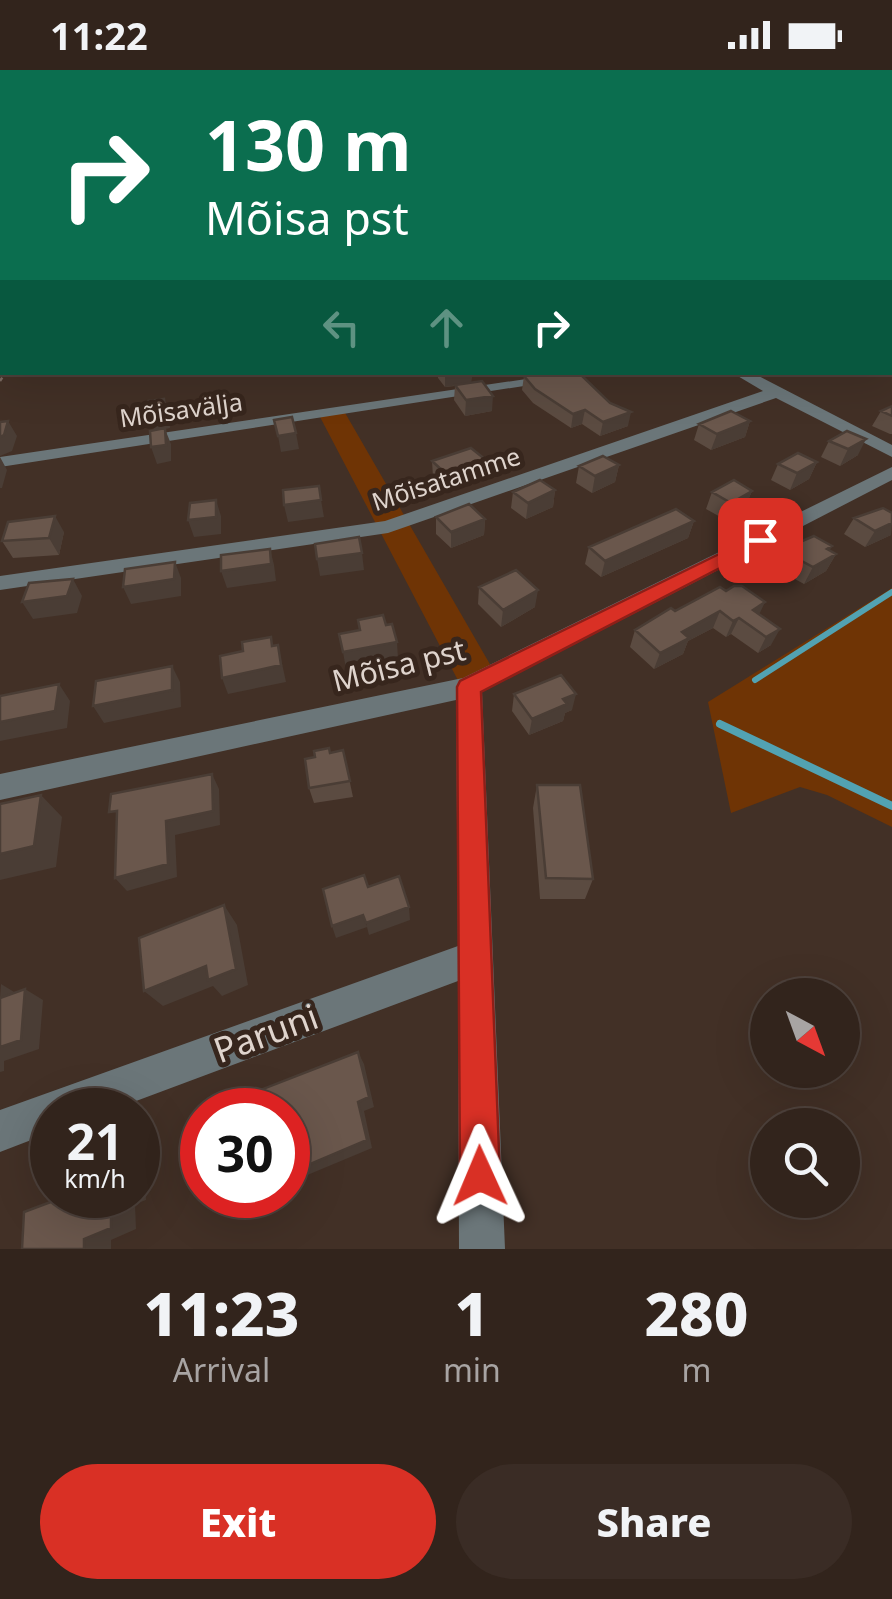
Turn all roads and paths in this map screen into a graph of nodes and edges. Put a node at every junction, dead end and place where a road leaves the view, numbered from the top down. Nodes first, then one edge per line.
1 (587, 375) edge
2 (744, 375) edge
3 (777, 392) junction
4 (892, 452) edge
5 (0, 462) edge
6 (892, 472) edge
7 (0, 583) edge
8 (469, 687) junction
9 (0, 787) edge
10 (475, 957) junction
11 (118, 1088) edge
12 (30, 1120) edge
13 (0, 1131) edge
14 (482, 1249) edge

1 - 5 street, Mõisavälja
2 - 3 street
3 - 4 street
3 - 7 street, Mõisatamme
6 - 8 street, Mõisa pst
8 - 9 street, Mõisa pst
8 - 10 street
10 - 11 street, Paruni
10 - 14 street
12 - 13 street, Paruni

